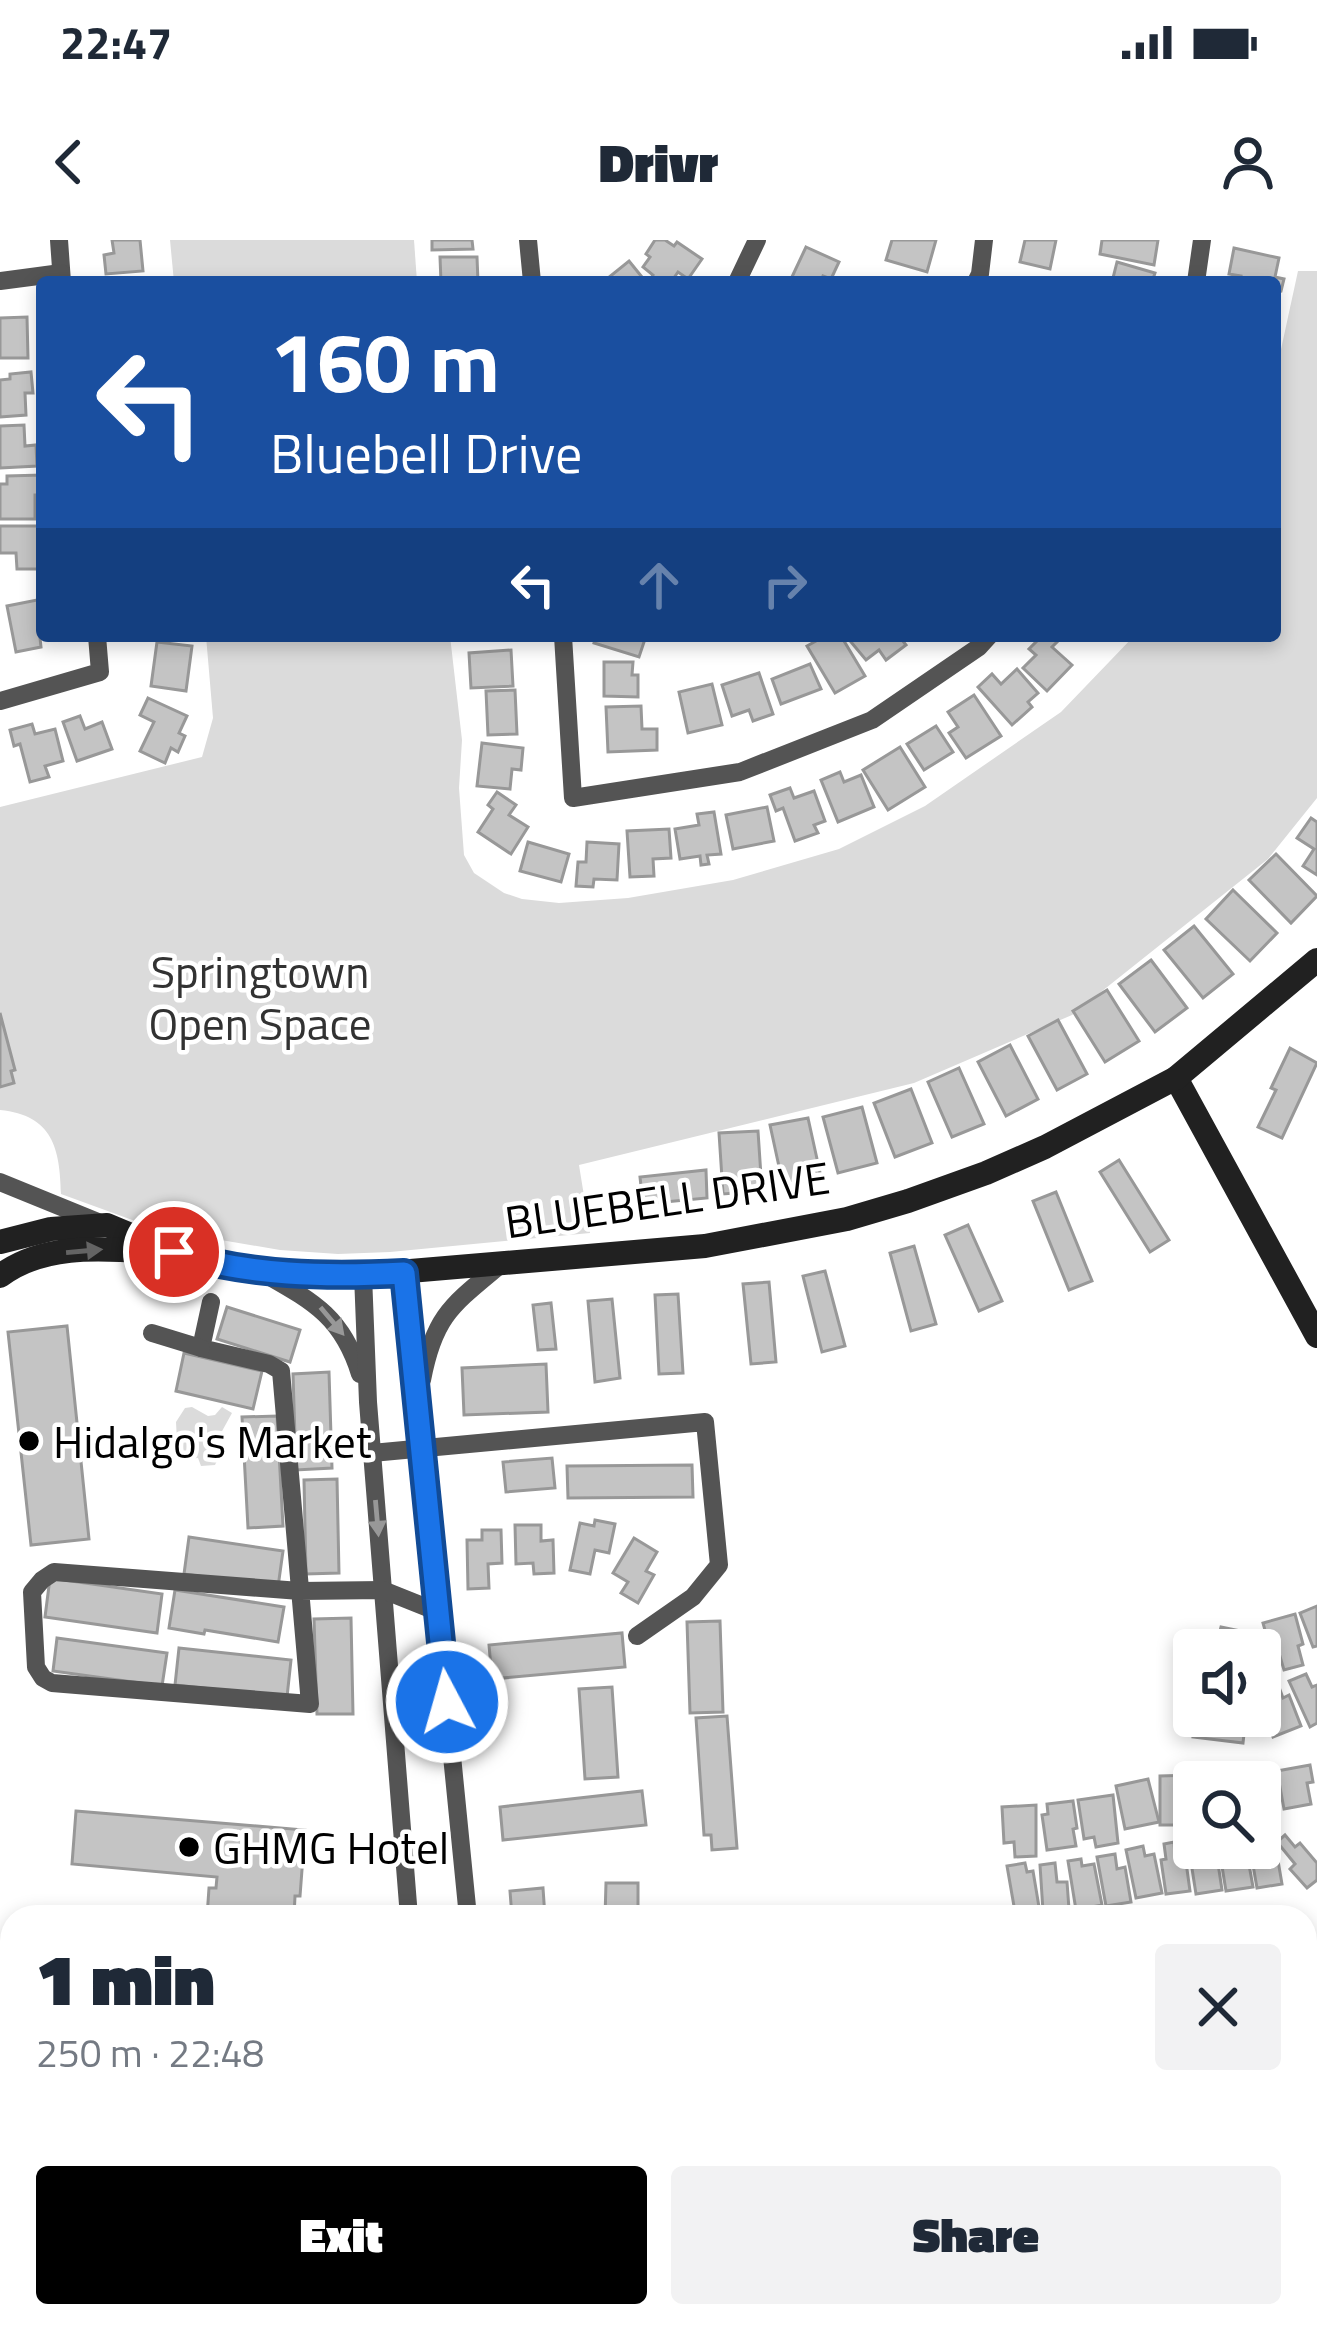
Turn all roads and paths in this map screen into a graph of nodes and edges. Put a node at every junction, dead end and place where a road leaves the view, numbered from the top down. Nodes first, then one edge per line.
1 (58, 240) edge
2 (528, 240) edge
3 (757, 240) edge
4 (984, 240) edge
5 (1202, 240) edge
6 (61, 276) edge
7 (531, 276) edge
8 (740, 276) edge
9 (979, 276) edge
10 (1197, 276) edge
11 (36, 279) edge
12 (0, 281) edge
13 (98, 642) edge
14 (563, 642) edge
15 (984, 642) edge
16 (0, 701) edge
17 (1317, 960) edge
18 (1176, 1078) junction
19 (0, 1182) edge
20 (107, 1226) junction
21 (174, 1252) junction
22 (3, 1258) edge
23 (500, 1264) junction
24 (259, 1270) junction
25 (404, 1273) junction
26 (363, 1275) junction
27 (211, 1302) dead end
28 (152, 1333) dead end
29 (1317, 1336) edge
30 (201, 1348) junction
31 (368, 1402) junction
32 (417, 1402) junction
33 (422, 1449) junction
34 (372, 1453) junction
35 (383, 1590) junction
36 (300, 1591) junction
37 (438, 1612) junction
38 (638, 1636) dead end
39 (408, 1905) edge
40 (467, 1905) edge

1 - 6 street
2 - 7 street
3 - 8 street
4 - 9 street
5 - 10 street
11 - 12 street
13 - 16 street
14 - 15 street
17 - 18 street, BLUEBELL DRIVE
18 - 23 street, BLUEBELL DRIVE
18 - 29 street
19 - 20 street
20 - 21 street, BLUEBELL DRIVE
20 - 22 street, BLUEBELL DRIVE
22 -> 21 street, BLUEBELL DRIVE
21 - 24 street, BLUEBELL DRIVE
23 - 25 street, BLUEBELL DRIVE
23 - 32 street
24 - 26 street, BLUEBELL DRIVE
24 -> 31 street
25 - 26 street, BLUEBELL DRIVE
25 - 32 street
26 - 31 street
27 - 30 street
28 - 30 street
30 - 36 street
31 - 34 street
32 - 33 street
33 - 34 street
33 - 37 street
33 - 38 street
34 -> 35 street
35 - 36 street
35 - 37 street
35 - 39 street
36 - 36 street
37 - 40 street

